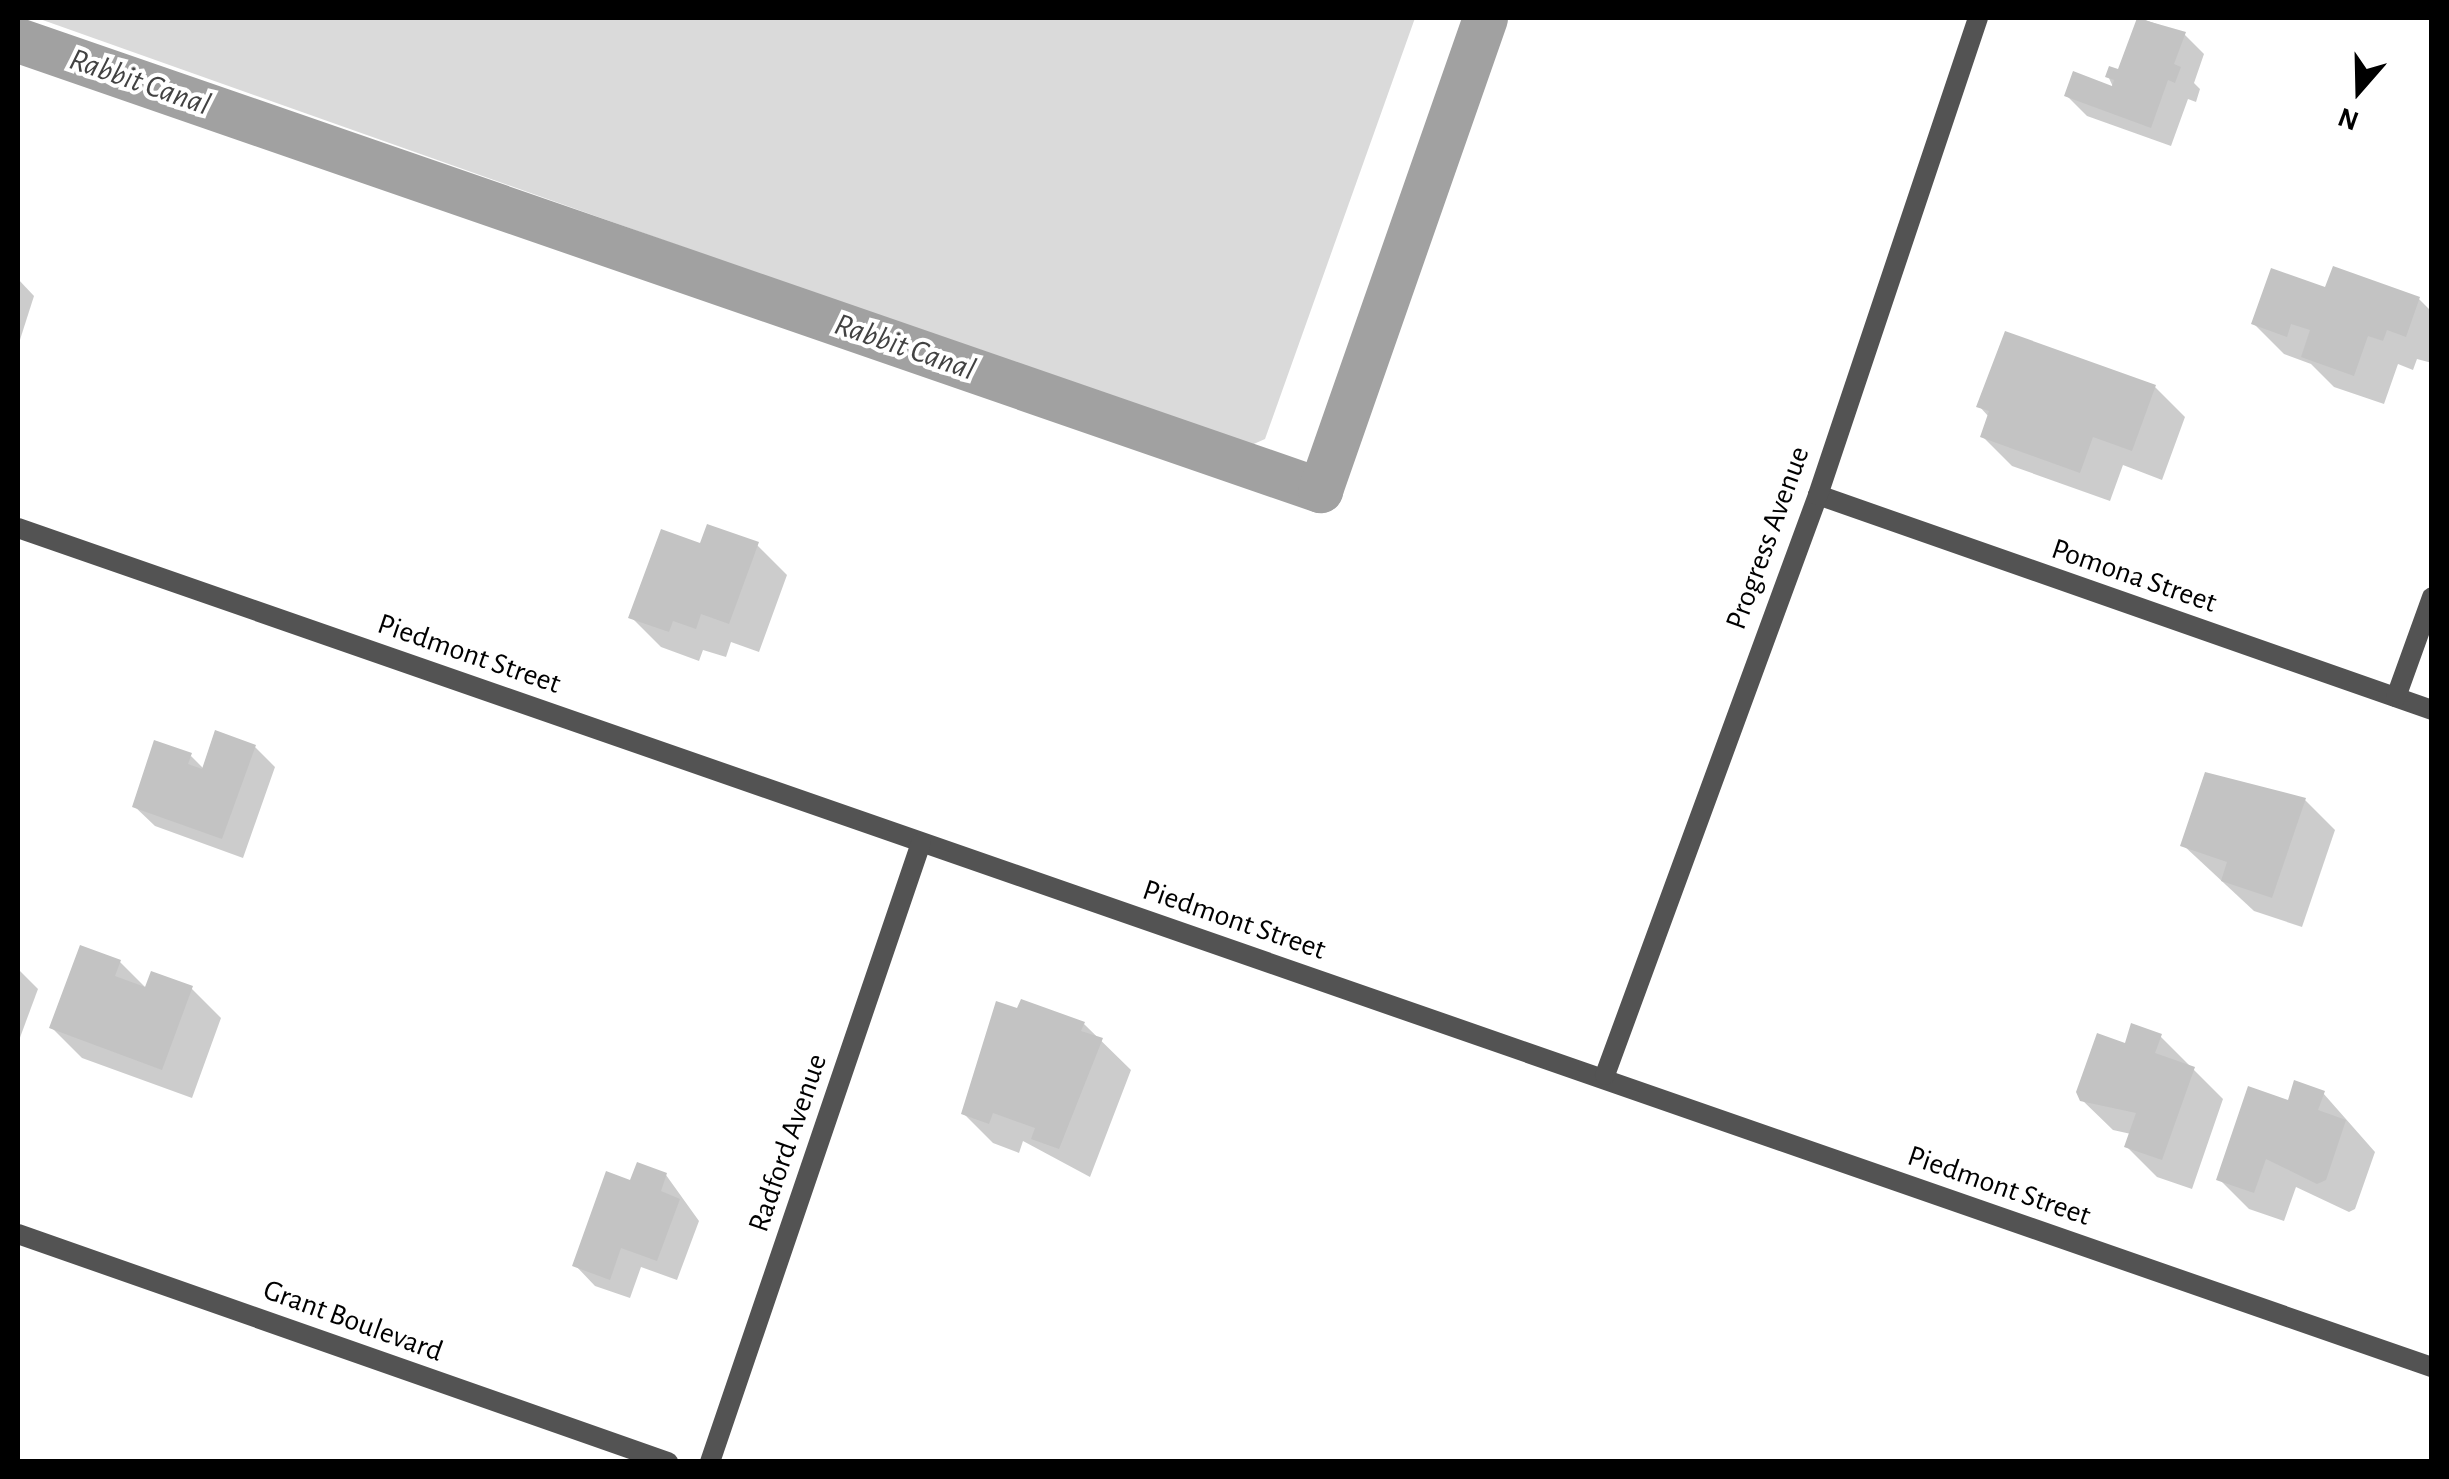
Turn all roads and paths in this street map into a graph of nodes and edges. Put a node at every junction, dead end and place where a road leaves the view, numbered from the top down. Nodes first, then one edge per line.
1 (1978, 18) edge
2 (1818, 494) junction
3 (18, 528) edge
4 (2432, 597) edge
5 (2396, 697) junction
6 (2432, 710) edge
7 (922, 843) junction
8 (1606, 1075) junction
9 (18, 1234) edge
10 (2432, 1367) edge
11 (668, 1462) edge
12 (710, 1462) edge

1 - 2 street, Progress Avenue
2 - 5 street, Pomona Street
2 - 8 street, Progress Avenue
3 - 7 street, Piedmont Street
4 - 5 street
5 - 6 street, Pomona Street
7 - 8 street, Piedmont Street
7 - 12 street, Radford Avenue
8 - 10 street, Piedmont Street
9 - 11 street, Grant Boulevard

